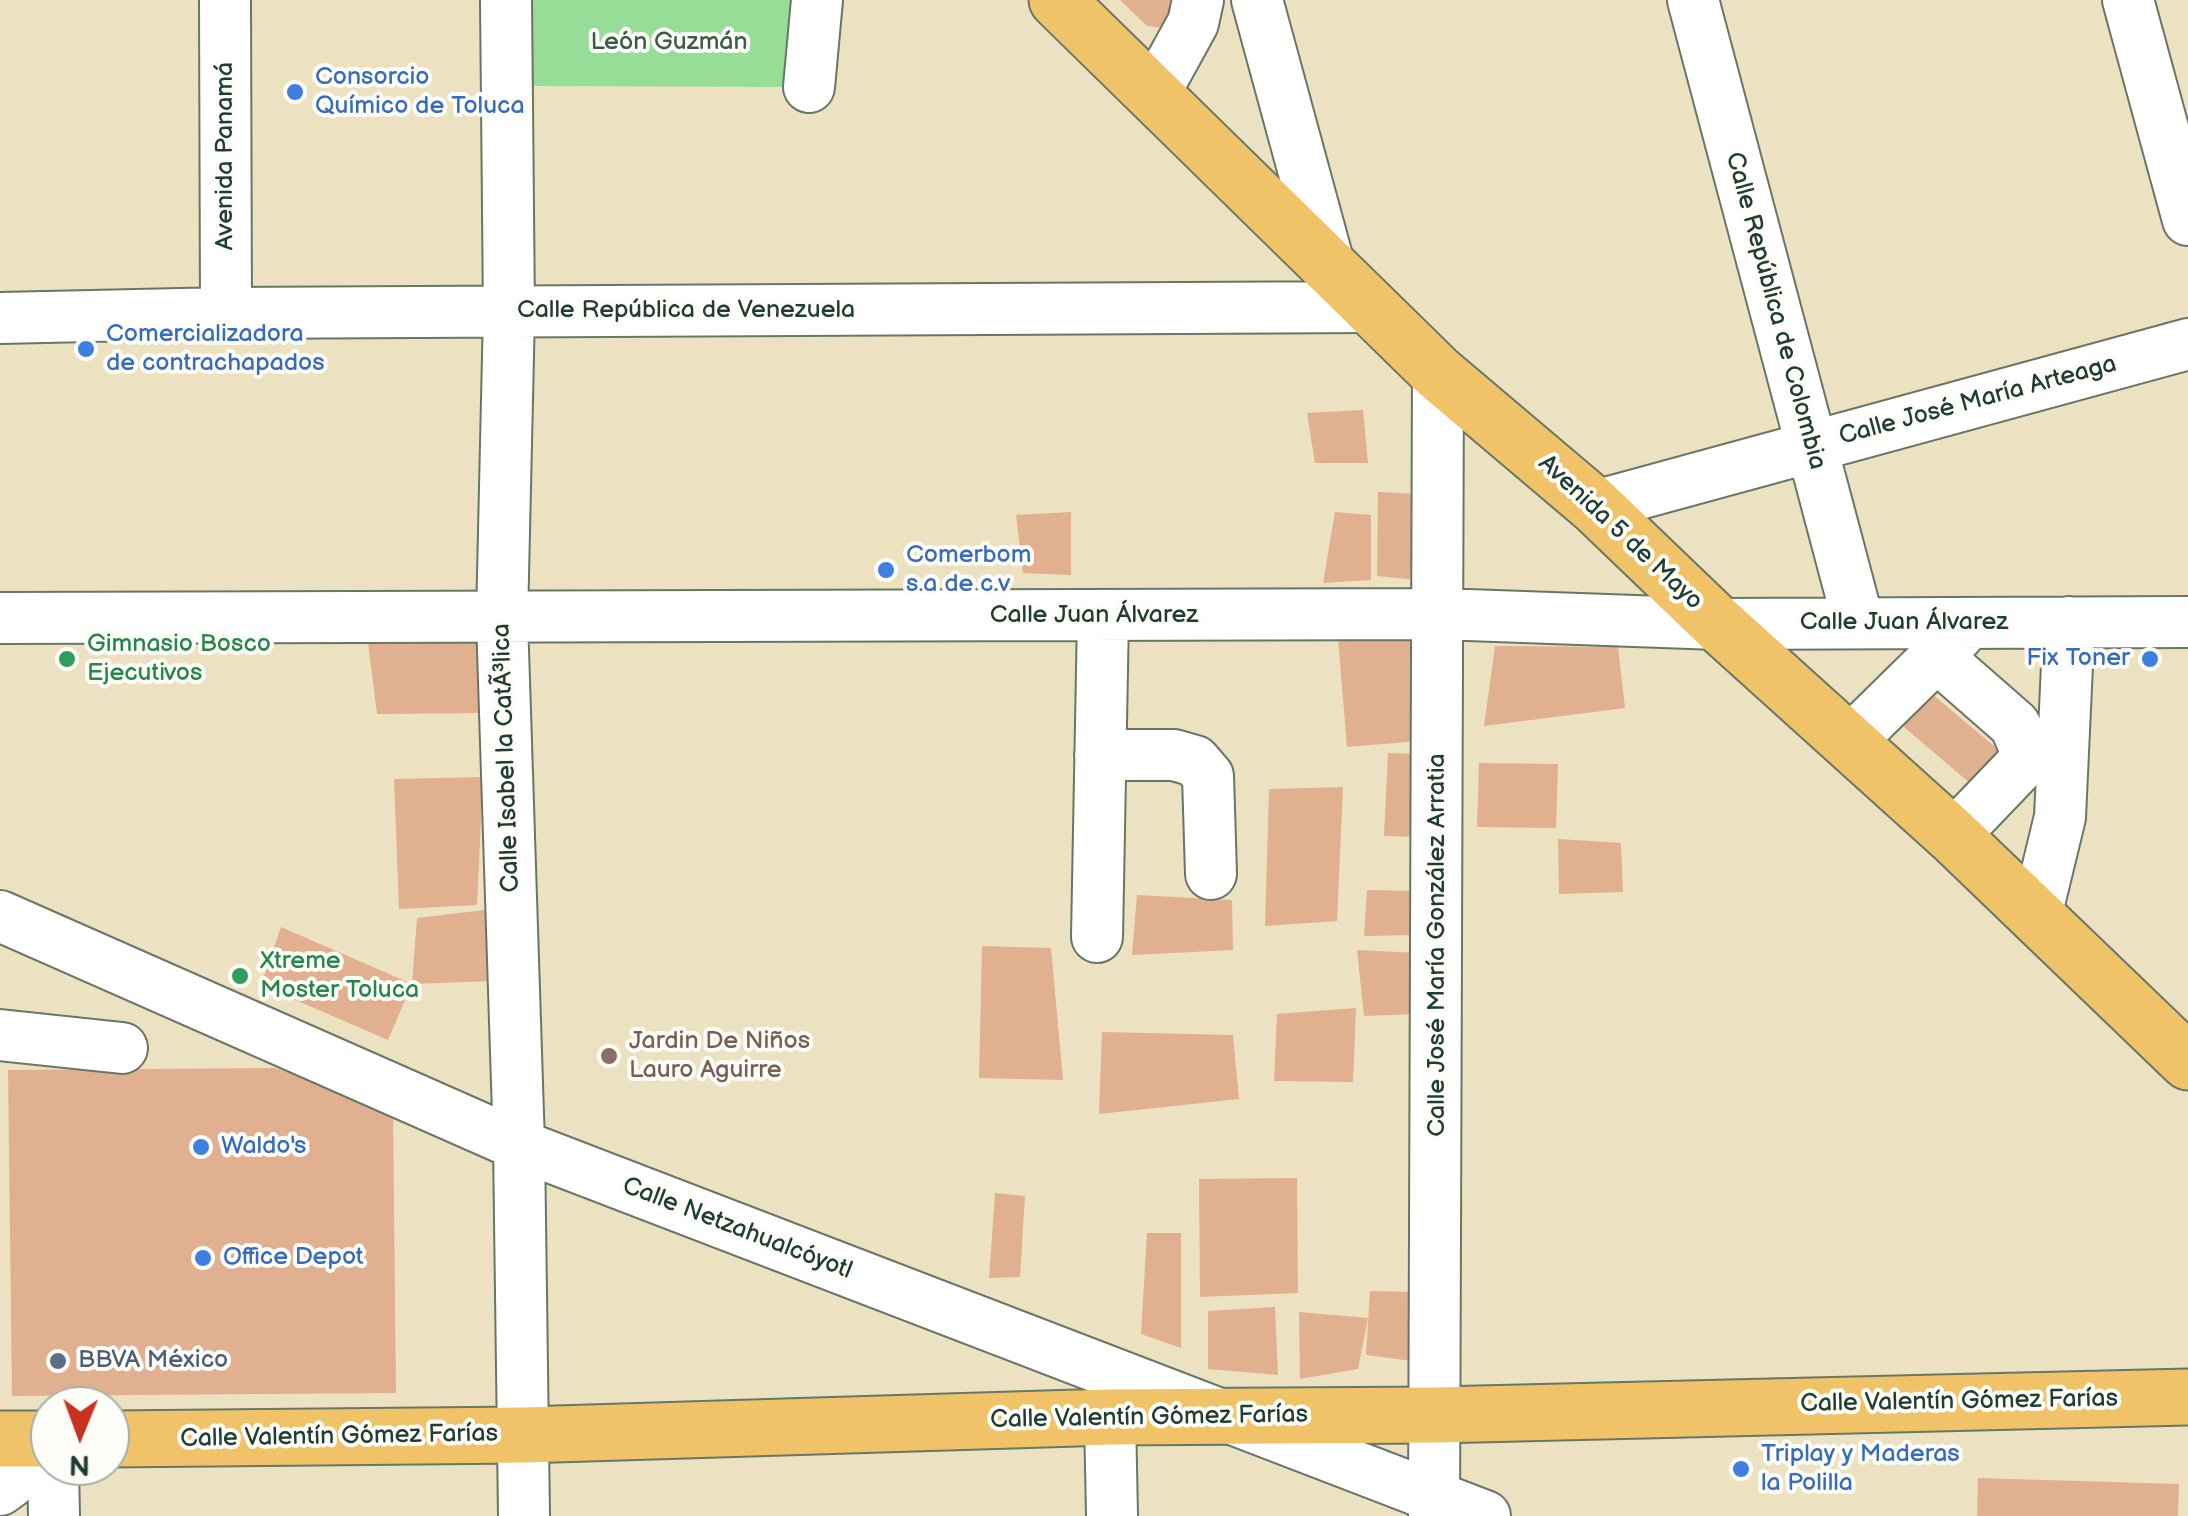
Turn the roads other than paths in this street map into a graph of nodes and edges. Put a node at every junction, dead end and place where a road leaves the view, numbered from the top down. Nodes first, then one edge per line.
1 (225, 0) edge
2 (506, 0) edge
3 (817, 0) edge
4 (1057, 0) edge
5 (1198, 0) edge
6 (1257, 0) edge
7 (1693, 0) edge
8 (2128, 0) edge
9 (809, 86) dead end
10 (1154, 94) junction
11 (2188, 220) edge
12 (1330, 268) junction
13 (1372, 307) junction
14 (510, 312) junction
15 (226, 313) junction
16 (0, 318) edge
17 (2188, 344) edge
18 (1438, 373) junction
19 (1810, 448) junction
20 (1595, 506) junction
21 (1440, 614) junction
22 (1103, 616) junction
23 (0, 618) edge
24 (502, 620) junction
25 (1858, 621) junction
26 (2069, 622) junction
27 (2188, 622) edge
28 (1718, 624) junction
29 (1952, 640) junction
30 (1848, 742) junction
31 (1100, 755) junction
32 (1953, 836) junction
33 (1211, 874) dead end
34 (0, 916) edge
35 (2036, 916) junction
36 (1096, 936) dead end
37 (0, 1034) edge
38 (122, 1048) dead end
39 (2188, 1062) edge
40 (520, 1146) junction
41 (2188, 1397) edge
42 (1436, 1415) junction
43 (1225, 1416) junction
44 (1110, 1417) junction
45 (523, 1435) junction
46 (130, 1439) edge
47 (23, 1455) edge
48 (1434, 1505) edge
49 (54, 1516) edge
50 (524, 1516) edge
51 (1112, 1516) edge
52 (1485, 1516) edge

1 - 15 street, Avenida Panamá
2 - 14 street, Calle Isabel la CatÃ³lica
3 - 9 street
4 - 10 main road, Avenida 5 de Mayo
5 - 10 street
6 - 12 street
7 - 19 street, Calle República de Colombia
8 - 11 street
10 - 12 main road, Avenida 5 de Mayo
12 - 13 main road, Avenida 5 de Mayo
13 - 14 street, Calle República de Venezuela
13 - 18 main road, Avenida 5 de Mayo
14 - 15 street, Calle República de Venezuela
14 - 24 street, Calle Isabel la CatÃ³lica
15 - 16 street, Calle República de Venezuela
17 - 19 street, Calle José María Arteaga
18 - 20 main road, Avenida 5 de Mayo
18 - 21 street, Calle José María González Arratia
19 - 20 street, Calle José María Arteaga
19 - 25 street, Calle República de Colombia
20 - 28 main road, Avenida 5 de Mayo
21 - 22 street, Calle Juan Álvarez
21 - 28 street, Calle Juan Álvarez
21 - 42 street, Calle José María González Arratia
22 - 24 street, Calle Juan Álvarez
22 - 31 street
23 - 24 street, Calle Juan Álvarez
24 - 40 street, Calle Isabel la CatÃ³lica
25 - 28 street, Calle Juan Álvarez
25 - 29 street, Calle Juan Álvarez
26 - 27 street, Calle Juan Álvarez
26 - 29 street, Calle Juan Álvarez
26 - 35 street
28 - 30 main road, Avenida 5 de Mayo
29 - 30 street
29 - 32 street
30 - 32 main road, Avenida 5 de Mayo
31 - 33 street
31 - 36 street
32 - 35 main road, Avenida 5 de Mayo
34 - 40 street, Calle Netzahualcóyotl
35 - 39 main road, Avenida 5 de Mayo
37 - 38 street
40 - 43 street, Calle Netzahualcóyotl
40 - 45 street, Calle Isabel la CatÃ³lica
41 - 42 main road, Calle Valentín Gómez Farías
42 - 43 main road, Calle Valentín Gómez Farías
42 - 48 street, Calle José María González Arratia
43 - 44 main road, Calle Valentín Gómez Farías
43 - 48 street, Calle Netzahualcóyotl
44 - 45 main road, Calle Valentín Gómez Farías
44 - 51 street
45 - 46 main road, Calle Valentín Gómez Farías
45 - 50 street, Calle Isabel la CatÃ³lica
47 - 49 street
48 - 52 street, Calle Netzahualcóyotl

